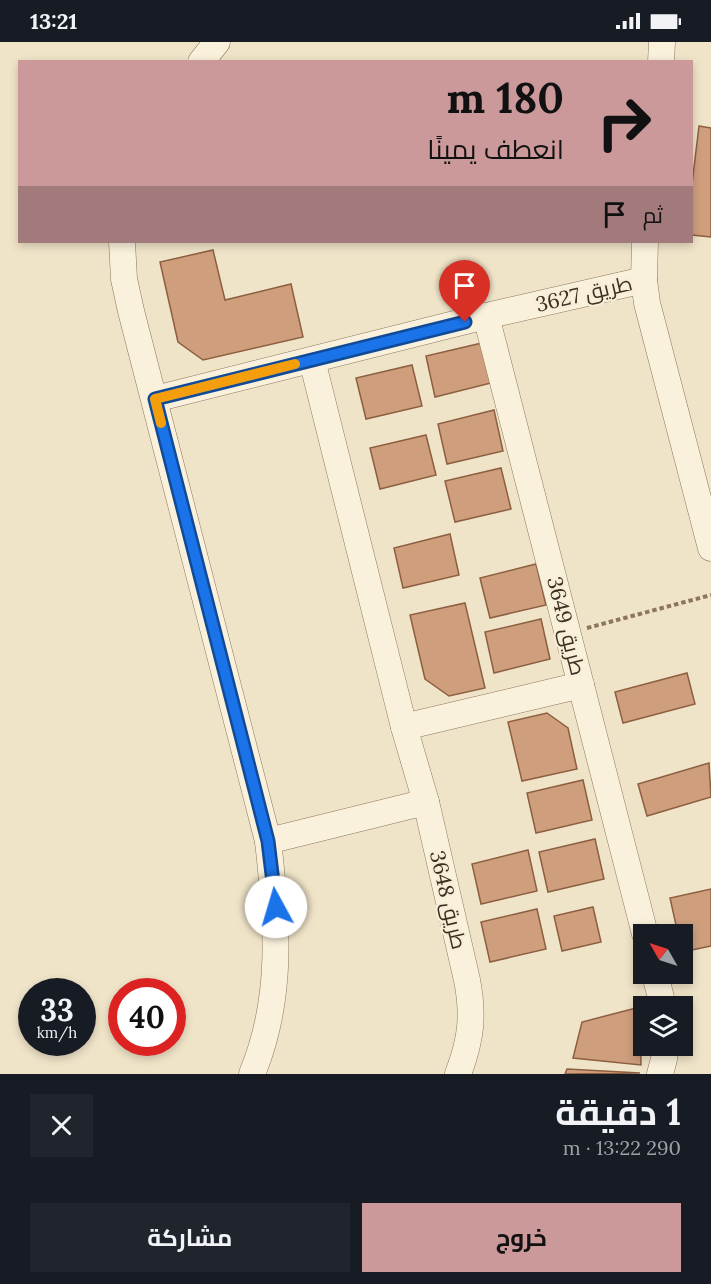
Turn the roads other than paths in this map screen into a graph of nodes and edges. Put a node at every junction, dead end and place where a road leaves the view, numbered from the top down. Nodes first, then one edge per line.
1 (217, 42) edge
2 (662, 42) edge
3 (203, 60) edge
4 (661, 60) edge
5 (122, 243) edge
6 (645, 243) edge
7 (644, 280) junction
8 (486, 316) junction
9 (312, 360) junction
10 (155, 399) junction
11 (711, 548) edge
12 (581, 685) junction
13 (404, 727) junction
14 (426, 802) junction
15 (268, 841) junction
16 (642, 924) edge
17 (664, 1056) edge
18 (252, 1074) edge
19 (458, 1074) edge
20 (660, 1074) edge

1 - 3 street
2 - 4 street
5 - 10 street
6 - 7 street, طريق 3627
7 - 8 street, طريق 3627
7 - 11 street
8 - 9 street, طريق 3627
8 - 12 street, طريق 3649
9 - 10 street, طريق 3627
9 - 13 street, طريق 3648
10 - 15 street
12 - 13 street
12 - 16 street, طريق 3649
13 - 14 street, طريق 3648
14 - 15 street
14 - 19 street, طريق 3648
15 - 18 street
17 - 20 street

